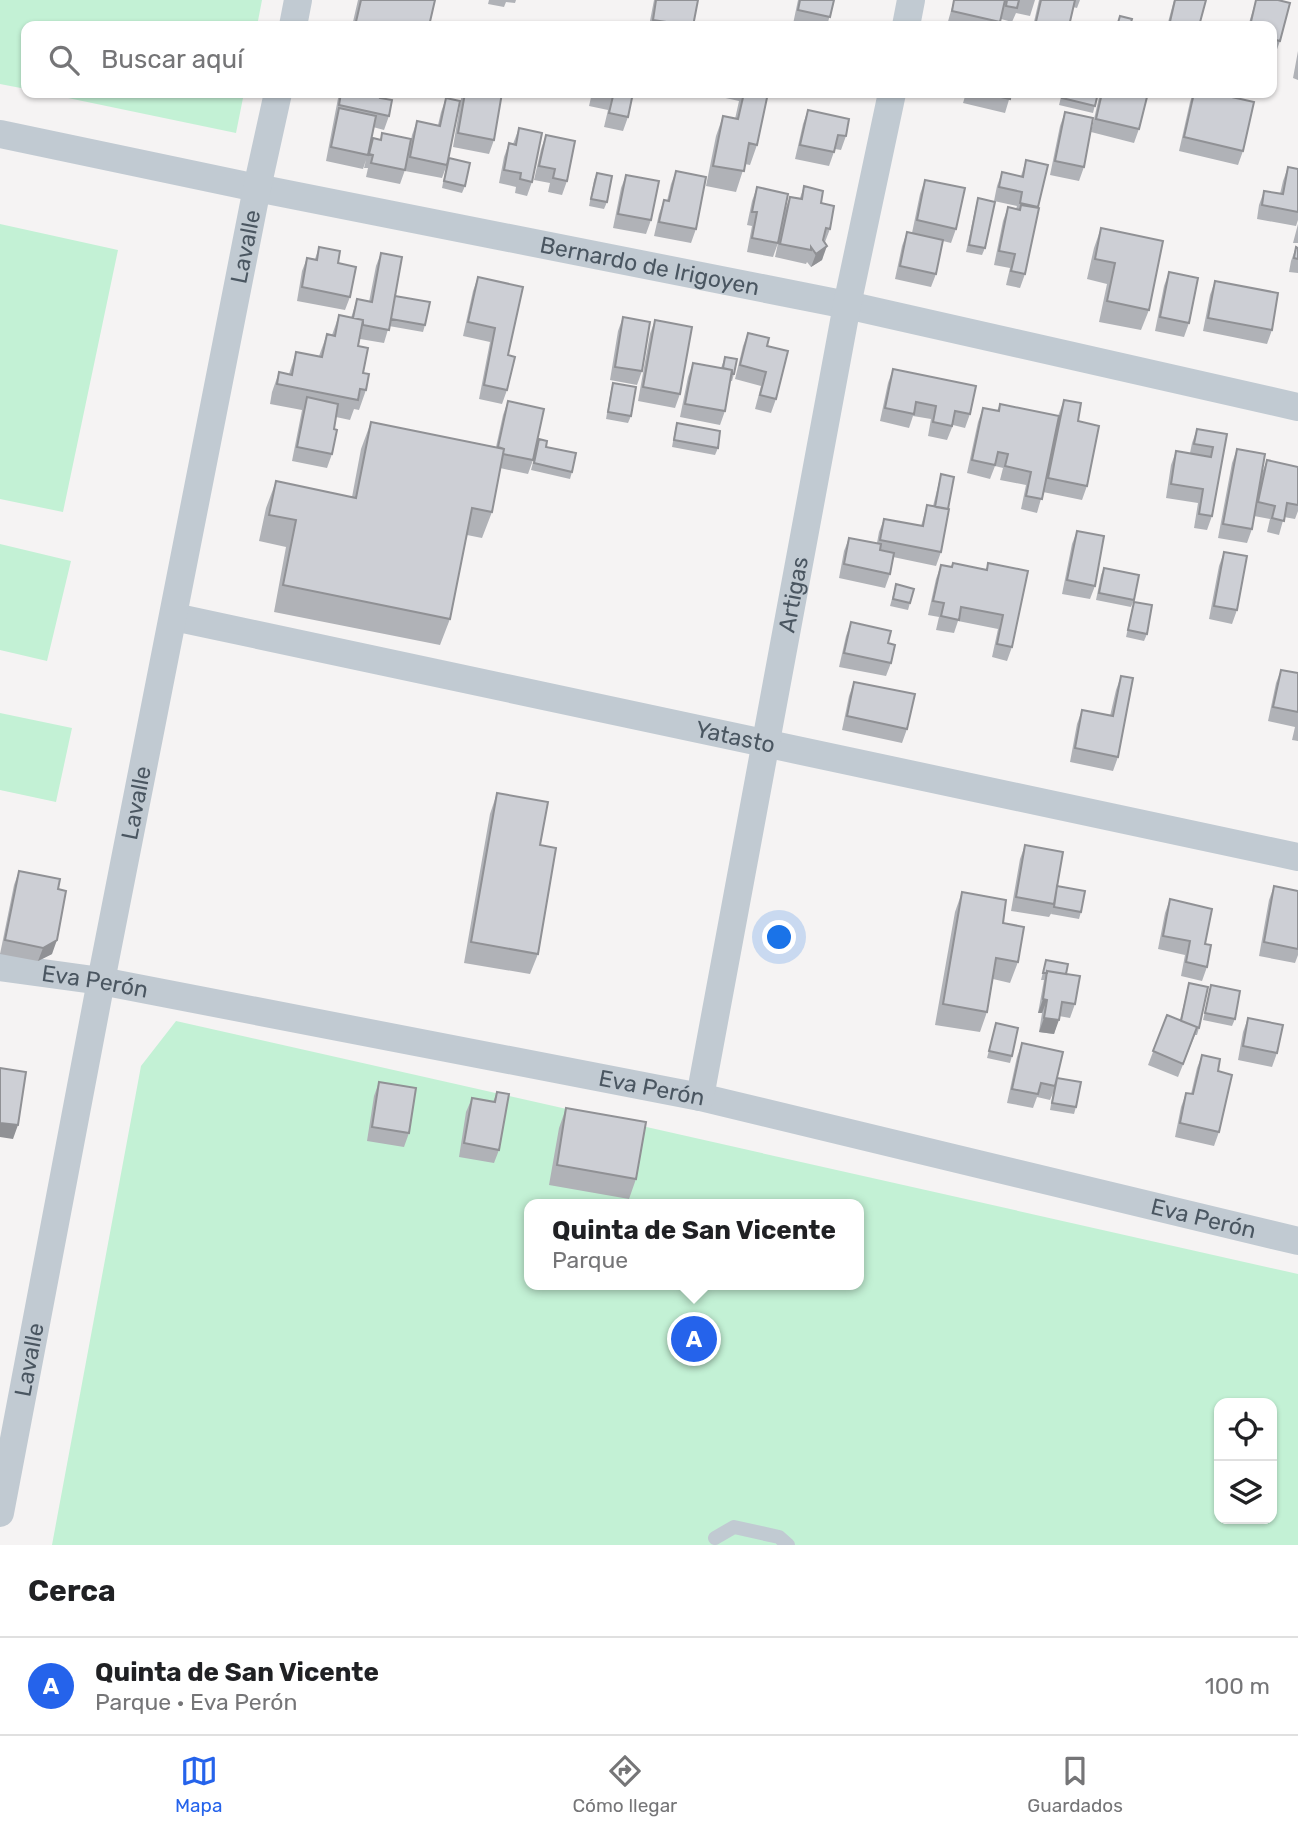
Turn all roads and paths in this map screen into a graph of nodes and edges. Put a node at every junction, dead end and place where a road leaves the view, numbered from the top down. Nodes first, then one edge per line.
1 (298, 0) edge
2 (911, 0) edge
3 (294, 21) edge
4 (907, 21) edge
5 (277, 98) edge
6 (891, 98) edge
7 (0, 134) edge
8 (257, 188) junction
9 (848, 305) junction
10 (1298, 407) edge
11 (174, 617) junction
12 (764, 742) junction
13 (1298, 857) edge
14 (0, 967) edge
15 (102, 981) junction
16 (700, 1097) junction
17 (1298, 1241) edge
18 (0, 1513) edge
19 (715, 1538) dead end
20 (788, 1545) edge

1 - 3 street
2 - 4 street
5 - 8 street, Lavalle
6 - 9 street, Artigas
7 - 8 street, Bernardo de Irigoyen
8 - 9 street, Bernardo de Irigoyen
8 - 11 street, Lavalle
9 - 10 street, Bernardo de Irigoyen
9 - 12 street, Artigas
11 - 12 street, Yatasto
11 - 15 street, Lavalle
12 - 13 street, Yatasto
12 - 16 street, Artigas
14 - 15 street, Eva Perón
15 - 16 street, Eva Perón
15 - 18 street, Lavalle
16 - 17 street, Eva Perón
19 - 20 lane

